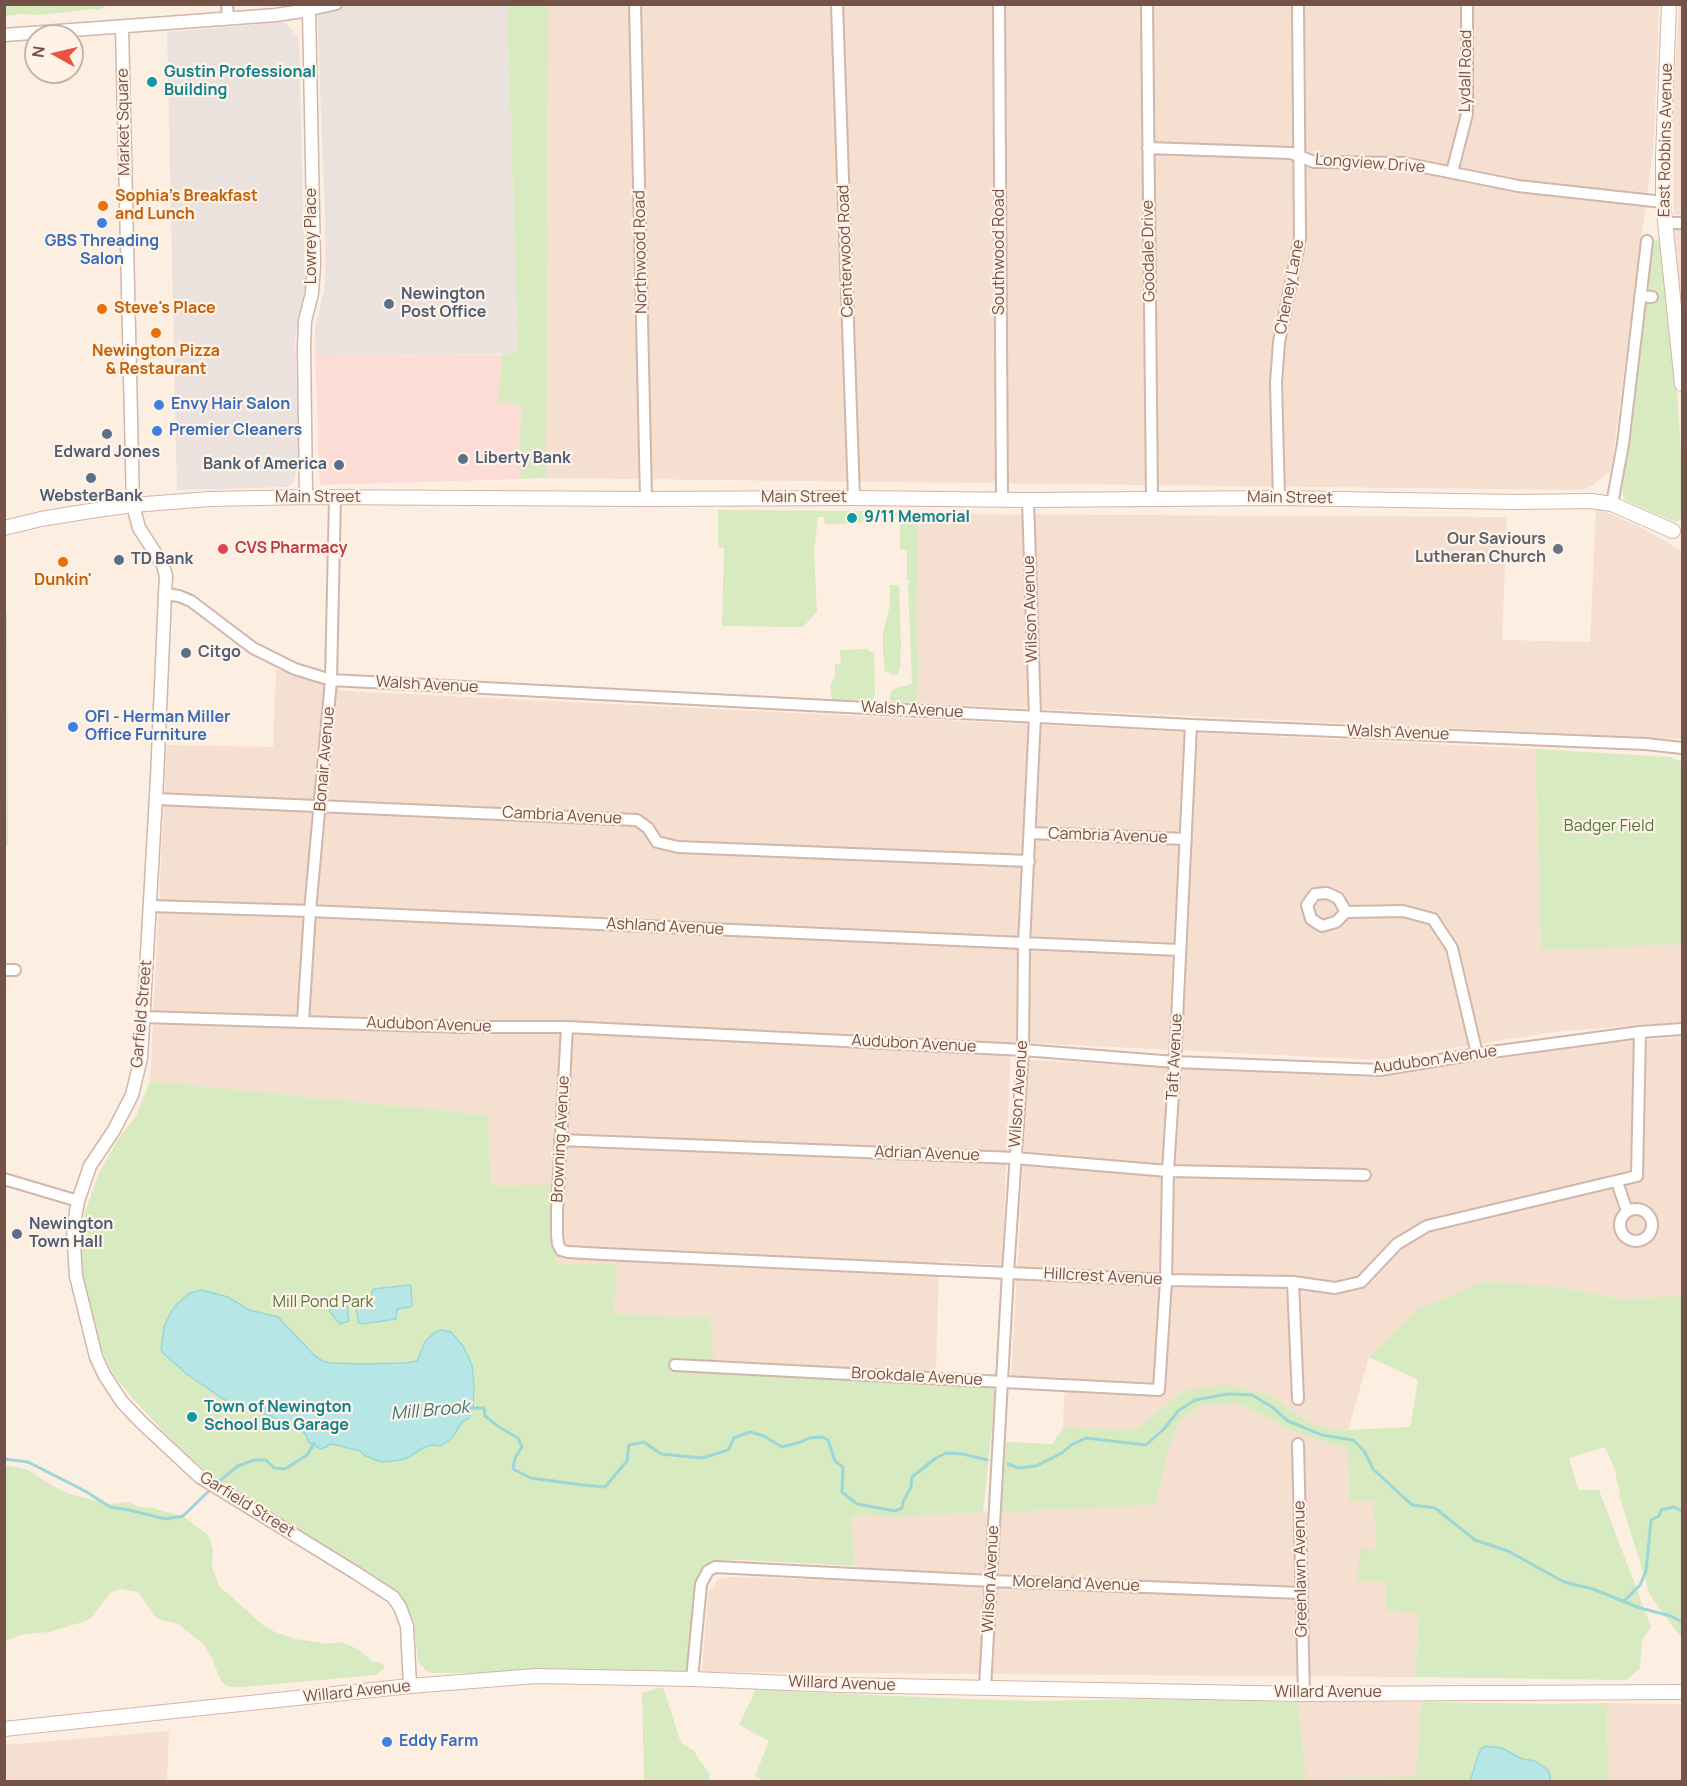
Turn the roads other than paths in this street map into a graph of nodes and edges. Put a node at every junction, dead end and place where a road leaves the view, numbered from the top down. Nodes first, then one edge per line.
1 (227, 4) edge
2 (336, 4) edge
3 (635, 4) edge
4 (837, 4) edge
5 (999, 4) edge
6 (1147, 4) edge
7 (1298, 4) edge
8 (1467, 4) edge
9 (1669, 4) edge
10 (309, 10) junction
11 (228, 18) junction
12 (122, 27) junction
13 (4, 35) edge
14 (1148, 148) junction
15 (1300, 157) junction
16 (1452, 172) junction
17 (1663, 202) junction
18 (1665, 223) junction
19 (1683, 223) edge
20 (1647, 240) dead end
21 (1640, 296) junction
22 (1652, 297) dead end
23 (1680, 349) edge
24 (1683, 384) edge
25 (306, 497) junction
26 (335, 497) junction
27 (854, 498) junction
28 (1152, 498) junction
29 (1279, 498) junction
30 (646, 499) junction
31 (1002, 500) junction
32 (1028, 500) junction
33 (1612, 504) junction
34 (133, 505) junction
35 (4, 528) edge
36 (1679, 534) edge
37 (165, 594) junction
38 (332, 680) junction
39 (1035, 717) junction
40 (1191, 725) junction
41 (1683, 748) edge
42 (156, 799) junction
43 (321, 805) junction
44 (1030, 833) junction
45 (1186, 839) junction
46 (1029, 861) junction
47 (150, 906) junction
48 (310, 911) junction
49 (1346, 912) dead end
50 (1024, 944) junction
51 (1179, 950) junction
52 (143, 1017) junction
53 (303, 1021) junction
54 (567, 1027) junction
55 (1683, 1029) edge
56 (1640, 1032) junction
57 (1023, 1050) junction
58 (1477, 1054) junction
59 (1175, 1062) junction
60 (560, 1140) junction
61 (1015, 1158) junction
62 (1168, 1170) junction
63 (1365, 1175) dead end
64 (4, 1179) edge
65 (1617, 1182) junction
66 (78, 1201) junction
67 (1627, 1211) dead end
68 (561, 1250) joint
69 (1008, 1272) junction
70 (1166, 1280) junction
71 (1293, 1282) junction
72 (675, 1365) dead end
73 (1002, 1382) junction
74 (1159, 1390) joint
75 (1298, 1399) dead end
76 (1298, 1444) dead end
77 (991, 1581) junction
78 (1301, 1593) junction
79 (692, 1679) junction
80 (410, 1686) junction
81 (985, 1688) junction
82 (1683, 1692) edge
83 (1304, 1694) junction
84 (4, 1729) edge

1 - 11 street
2 - 10 street
3 - 30 street, Northwood Road
4 - 27 street, Centerwood Road
5 - 31 street, Southwood Road
6 - 14 street, Goodale Drive
7 - 15 street, Cheney Lane
8 - 16 street, Lydall Road
9 - 17 main road, East Robbins Avenue
10 - 11 street
10 - 25 street, Lowrey Place
11 - 12 street
12 - 13 street
12 - 34 street, Market Square
14 - 15 street, Longview Drive
14 - 28 street, Goodale Drive
15 - 16 street, Longview Drive
15 - 29 street, Cheney Lane
16 - 17 street, Longview Drive
17 - 18 main road, East Robbins Avenue
18 - 19 street
18 - 23 main road, East Robbins Avenue
20 - 21 street
21 - 22 street
21 - 33 street
23 - 24 main road, East Robbins Avenue
25 - 26 main road, Main Street
25 - 34 main road, Main Street
26 - 30 main road, Main Street
26 - 38 street, Bonair Avenue
27 - 30 main road, Main Street
27 - 31 main road, Main Street
28 - 29 main road, Main Street
28 - 32 main road, Main Street
29 - 33 main road, Main Street
31 - 32 main road, Main Street
32 - 39 street, Wilson Avenue
33 - 36 main road, Main Street
34 - 35 main road, Main Street
34 - 37 street, Garfield Street
37 - 38 street, Walsh Avenue
37 - 42 street, Garfield Street
38 - 39 street, Walsh Avenue
38 - 43 street, Bonair Avenue
39 - 40 street, Walsh Avenue
39 - 44 street, Wilson Avenue
40 - 41 street, Walsh Avenue
40 - 45 street, Taft Avenue
42 - 43 street, Cambria Avenue
42 - 47 street, Garfield Street
43 - 46 street, Cambria Avenue
43 - 48 street, Bonair Avenue
44 - 45 street, Cambria Avenue
44 - 46 street, Wilson Avenue
45 - 51 street, Taft Avenue
46 - 50 street, Wilson Avenue
47 - 48 street, Ashland Avenue
47 - 52 street, Garfield Street
48 - 50 street, Ashland Avenue
48 - 53 street, Bonair Avenue
49 - 58 street
50 - 51 street, Ashland Avenue
50 - 57 street, Wilson Avenue
51 - 59 street, Taft Avenue
52 - 53 street, Audubon Avenue
52 - 66 street, Garfield Street
53 - 54 street, Audubon Avenue
54 - 57 street, Audubon Avenue
54 - 60 street, Browning Avenue
55 - 56 street, Audubon Avenue
56 - 58 street, Audubon Avenue
56 - 65 street, Hillcrest Avenue
57 - 59 street, Audubon Avenue
57 - 61 street, Wilson Avenue
58 - 59 street, Audubon Avenue
59 - 62 street, Taft Avenue
60 - 61 street, Adrian Avenue
60 - 68 street, Browning Avenue
61 - 62 street, Adrian Avenue
61 - 69 street, Wilson Avenue
62 - 63 street, Adrian Avenue
62 - 70 street, Taft Avenue
64 - 66 street
65 - 67 street
65 - 71 street, Hillcrest Avenue
66 - 80 street, Garfield Street
68 - 69 street, Hillcrest Avenue
69 - 70 street, Hillcrest Avenue
69 - 73 street, Wilson Avenue
70 - 71 street, Hillcrest Avenue
70 - 74 street, Taft Avenue
71 - 75 street
72 - 73 street, Brookdale Avenue
73 - 74 street, Brookdale Avenue
73 - 77 street, Wilson Avenue
76 - 78 street, Greenlawn Avenue
77 - 78 street, Moreland Avenue
77 - 79 street, Moreland Avenue
77 - 81 street, Wilson Avenue
78 - 83 street, Greenlawn Avenue
79 - 80 main road, Willard Avenue
79 - 81 main road, Willard Avenue
80 - 84 main road, Willard Avenue
81 - 83 main road, Willard Avenue
82 - 83 main road, Willard Avenue

